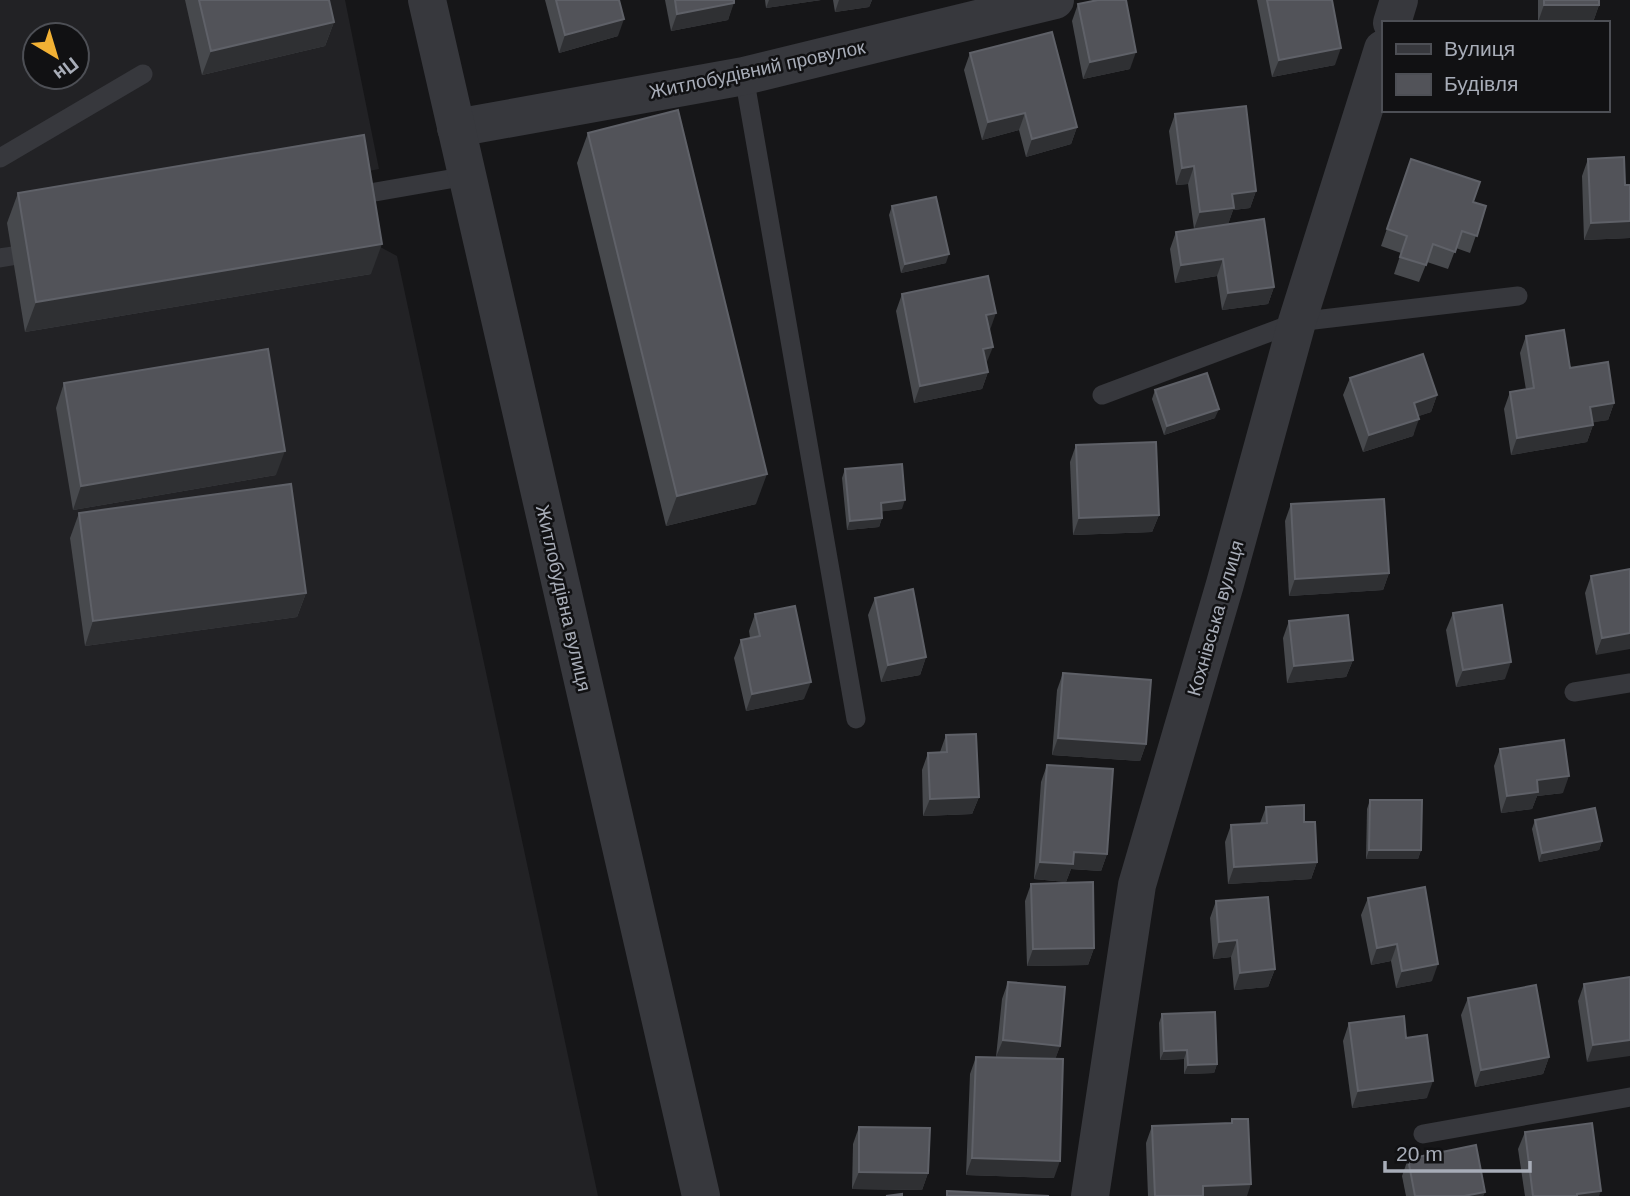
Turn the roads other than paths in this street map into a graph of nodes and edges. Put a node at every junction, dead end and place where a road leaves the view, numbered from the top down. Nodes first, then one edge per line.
1 (427, 0) edge
2 (1055, 0) edge
3 (1399, 0) edge
4 (999, 7) edge
5 (1393, 21) edge
6 (1382, 52) edge
7 (143, 74) dead end
8 (744, 76) junction
9 (456, 128) junction
10 (0, 158) edge
11 (467, 176) junction
12 (358, 195) edge
13 (1518, 296) dead end
14 (1297, 322) junction
15 (1102, 395) dead end
16 (1630, 683) edge
17 (1573, 692) dead end
18 (856, 719) dead end
19 (1630, 1097) edge
20 (1423, 1134) dead end
21 (701, 1196) edge
22 (1090, 1196) edge

1 - 9 street, Житлобудівна вулиця
2 - 4 street, Житлобудівний провулок
3 - 5 street
4 - 8 street, Житлобудівний провулок
6 - 14 street, Кохнівська вулиця
7 - 10 lane
8 - 9 street, Житлобудівний провулок
8 - 18 lane
9 - 11 street, Житлобудівна вулиця
11 - 12 lane
11 - 21 street, Житлобудівна вулиця
13 - 14 lane
14 - 15 lane
14 - 22 street, Кохнівська вулиця
16 - 17 lane
19 - 20 lane

